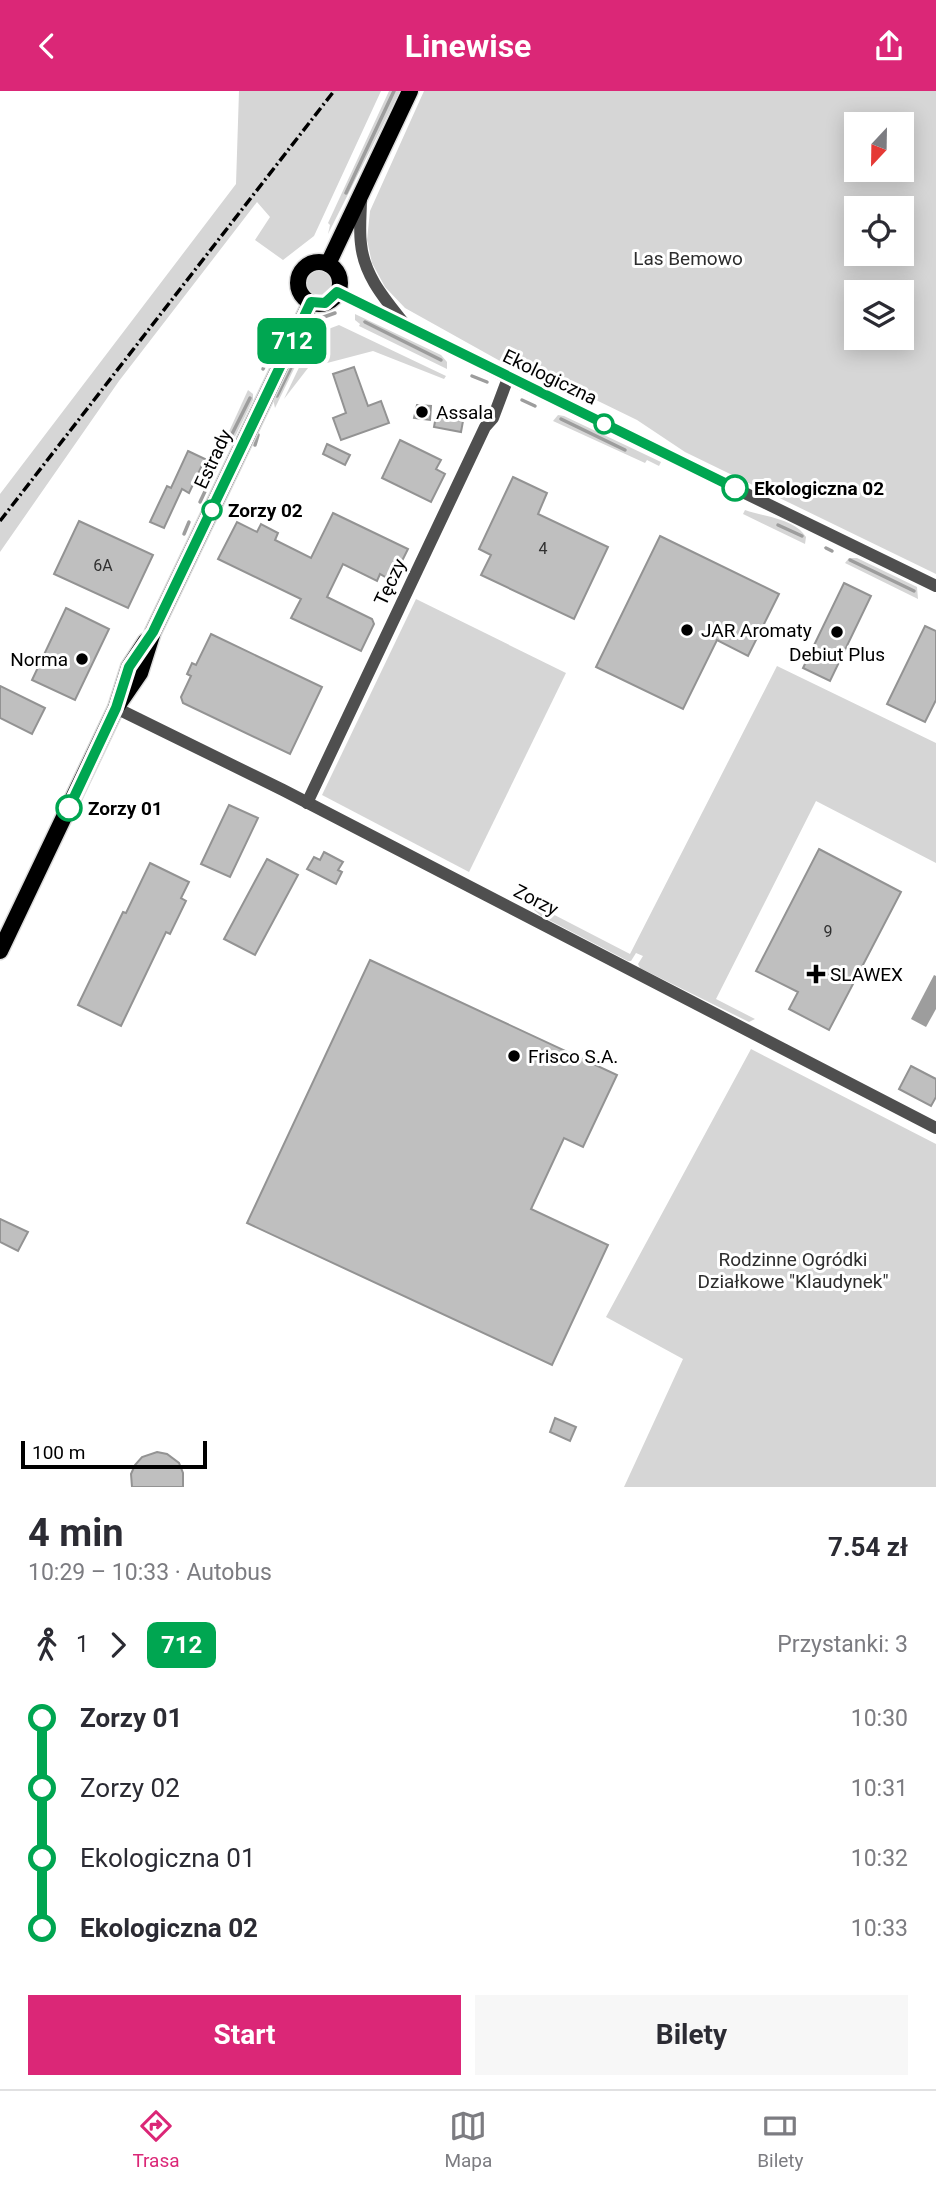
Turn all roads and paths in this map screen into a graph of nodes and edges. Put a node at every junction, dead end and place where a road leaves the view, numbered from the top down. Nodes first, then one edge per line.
1 (410, 91) edge
2 (361, 195) junction
3 (328, 264) junction
4 (337, 292) junction
5 (311, 302) junction
6 (405, 325) junction
7 (508, 378) junction
8 (936, 586) edge
9 (116, 708) junction
10 (307, 803) junction
11 (0, 951) edge
12 (936, 1128) edge

1 - 2 main road
2 - 3 main road
2 - 6 street
3 - 4 main road
3 - 5 main road
4 - 5 main road
4 - 6 street, Ekologiczna
5 - 9 main road, Estrady
6 - 7 street, Ekologiczna
7 - 8 street, Ekologiczna
7 - 10 street, Tęczy
9 - 10 street, Zorzy
9 - 11 main road, Estrady
10 - 12 street, Zorzy

